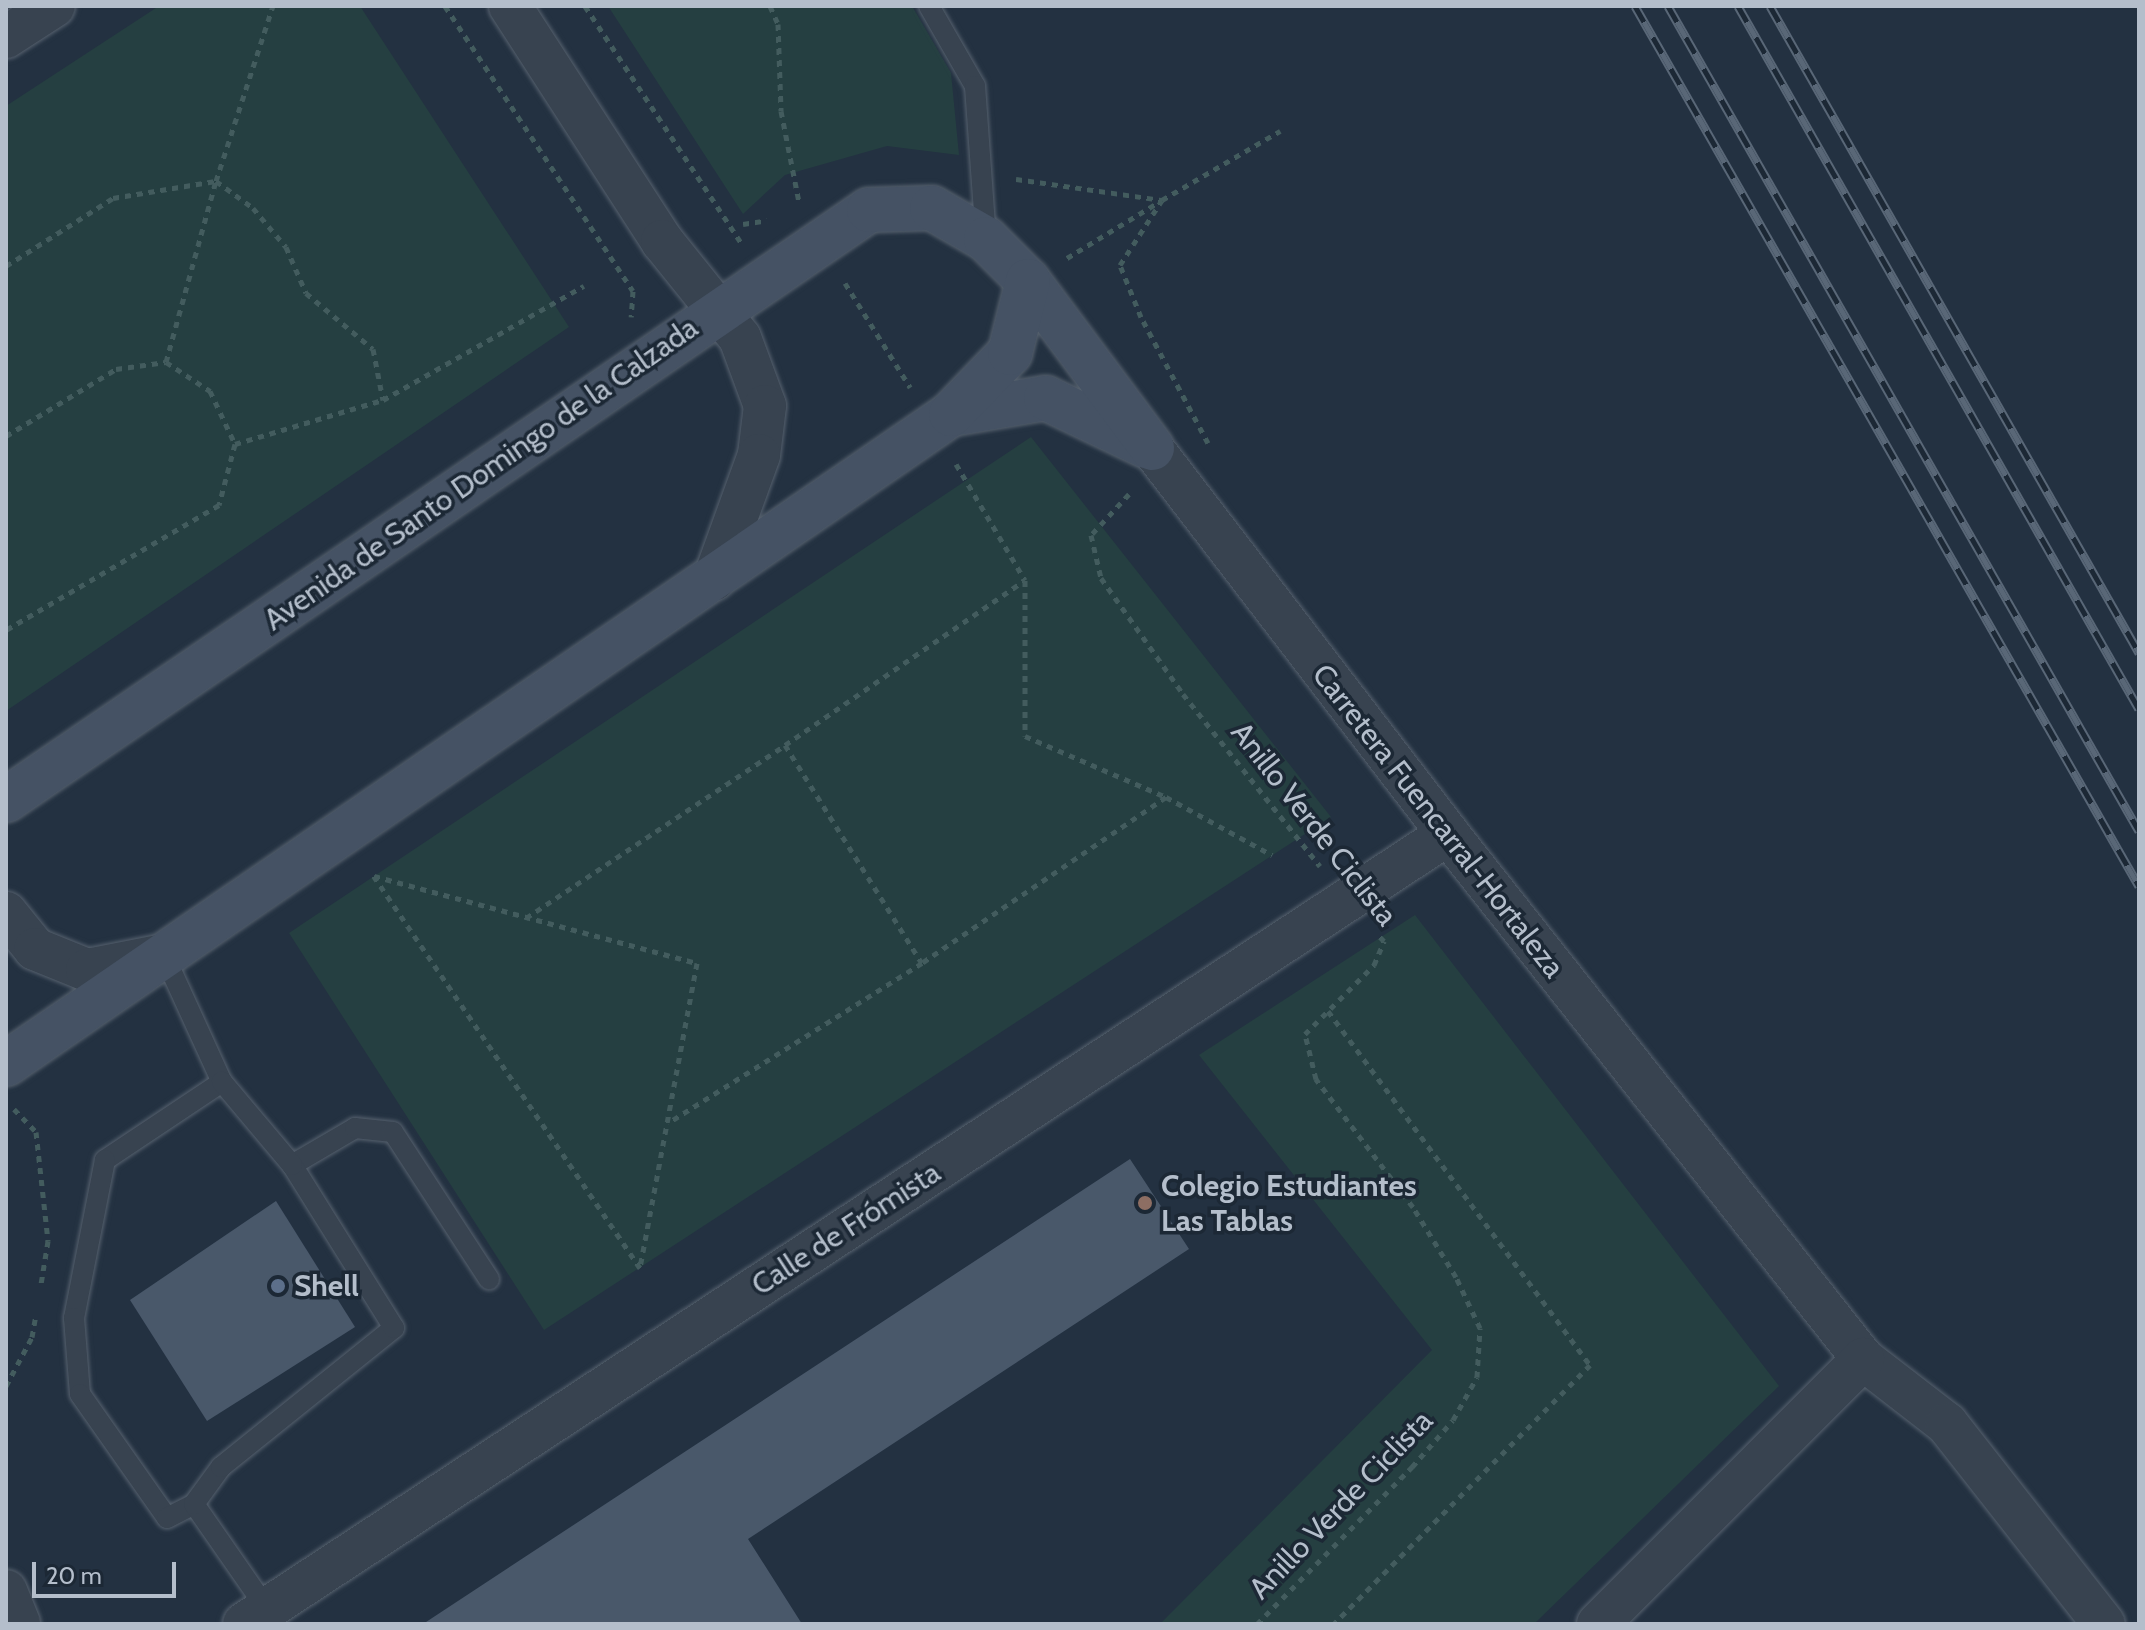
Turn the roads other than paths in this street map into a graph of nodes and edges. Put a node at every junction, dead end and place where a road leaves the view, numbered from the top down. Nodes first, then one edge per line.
1 (54, 6) edge
2 (510, 6) edge
3 (929, 6) edge
4 (6, 37) edge
5 (986, 239) junction
6 (1028, 281) junction
7 (717, 311) junction
8 (951, 414) junction
9 (1159, 460) junction
10 (714, 579) junction
11 (6, 800) edge
12 (1448, 834) junction
13 (6, 913) edge
14 (164, 955) junction
15 (6, 1064) edge
16 (222, 1082) junction
17 (292, 1165) junction
18 (489, 1279) dead end
19 (1863, 1359) junction
20 (194, 1504) junction
21 (6, 1591) edge
22 (256, 1616) edge
23 (19, 1624) edge
24 (1598, 1624) edge
25 (2104, 1624) edge

1 - 4 street
2 - 7 street
3 - 5 lane
5 - 6 street, Carretera Fuencarral-Hortaleza
5 - 7 street, Carretera Fuencarral-Hortaleza
6 - 8 street
6 - 9 street, Carretera Fuencarral-Hortaleza
7 - 10 street, Avenida de Santo Domingo de la Calzada
7 - 11 street, Avenida de Santo Domingo de la Calzada
8 - 9 street
8 - 10 street
9 - 12 street, Carretera Fuencarral-Hortaleza
10 - 14 street
12 - 19 street, Carretera Fuencarral-Hortaleza
12 - 22 street, Calle de Frómista
13 - 14 street
14 - 15 street
14 - 16 lane
16 - 17 lane
16 - 20 lane
17 - 18 lane
17 - 20 lane
19 - 24 street
19 - 25 street, Carretera Fuencarral-Hortaleza
20 - 22 lane
21 - 23 street

